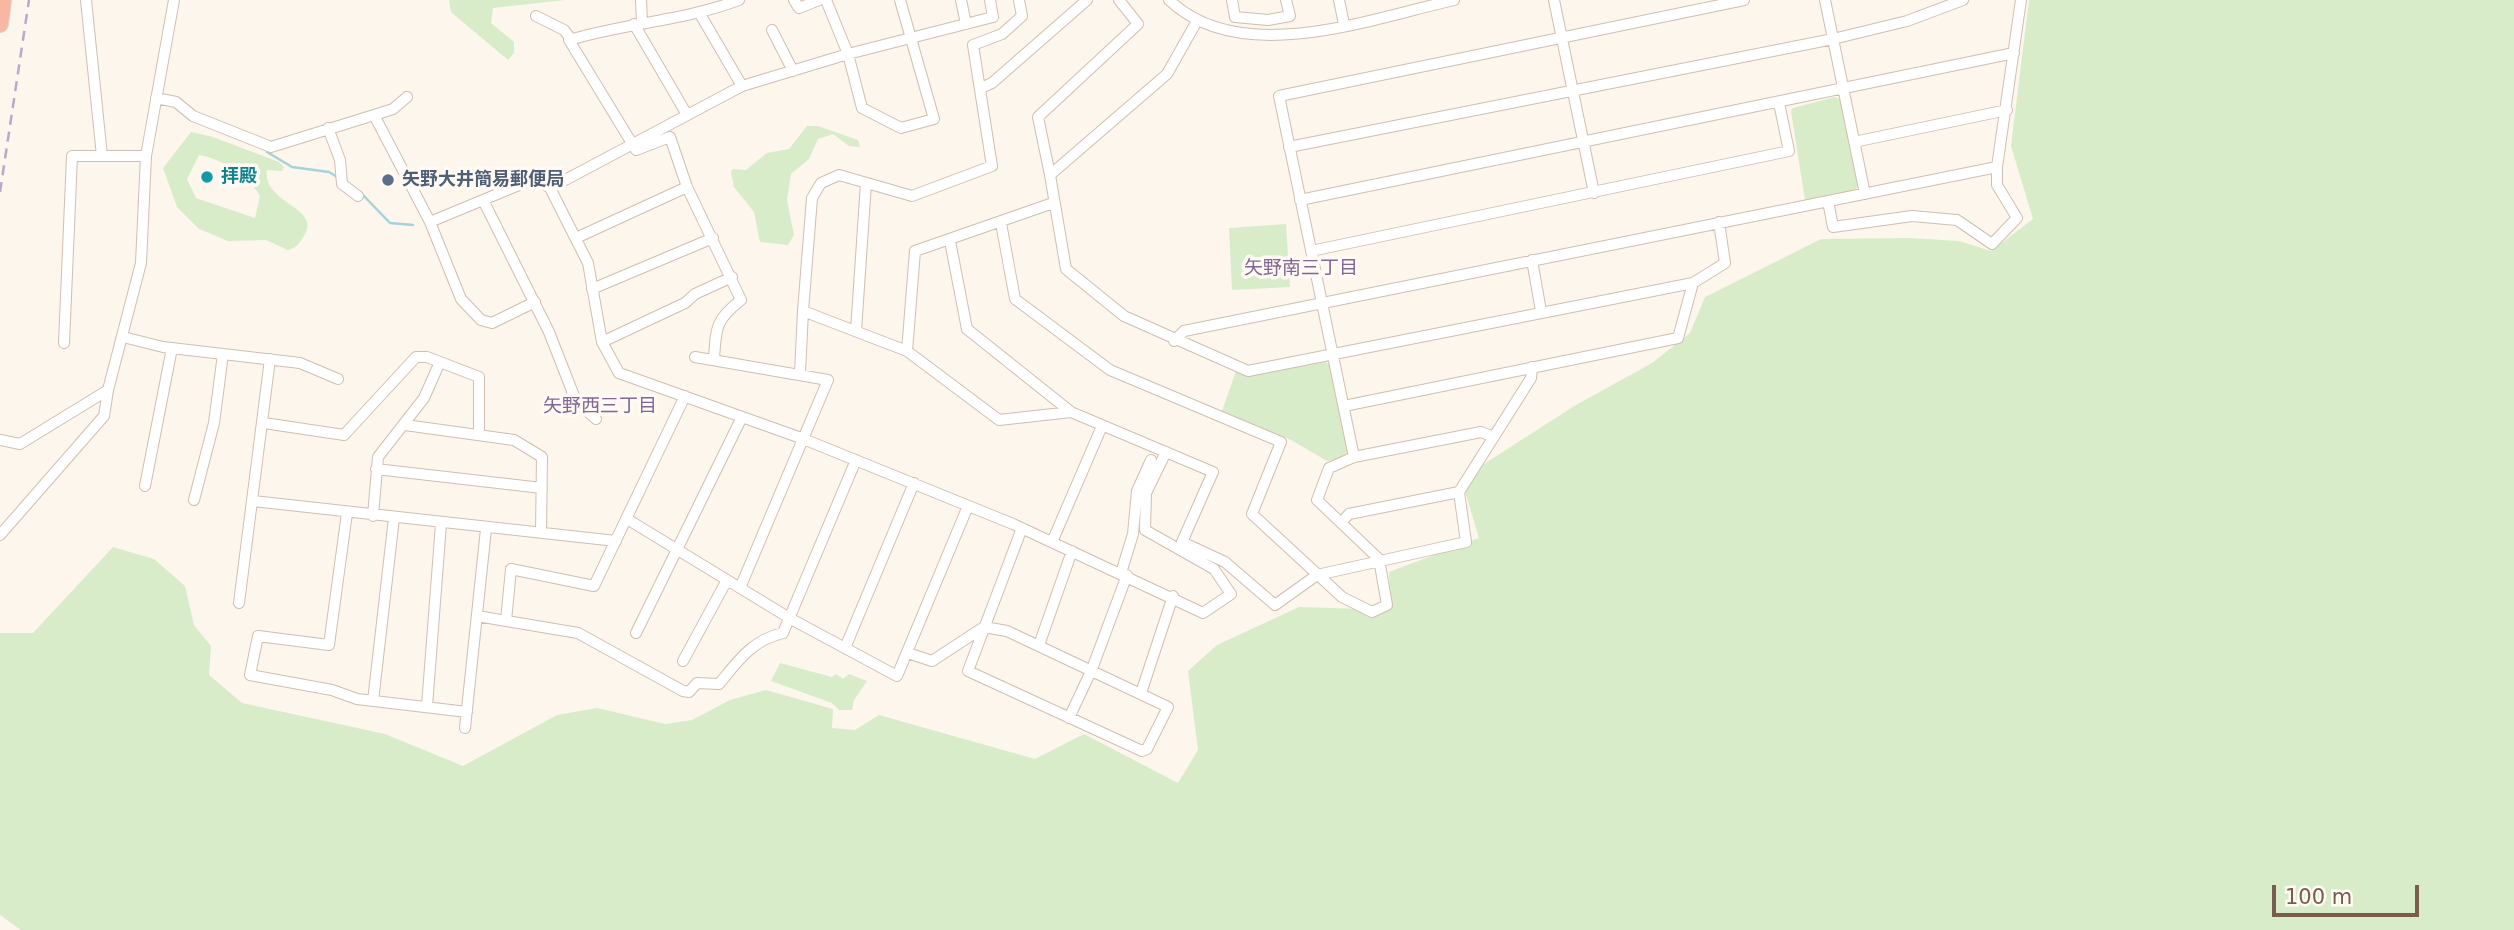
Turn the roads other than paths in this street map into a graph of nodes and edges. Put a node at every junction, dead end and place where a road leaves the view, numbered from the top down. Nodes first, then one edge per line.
1 (4, 0) edge
2 (86, 0) edge
3 (174, 0) edge
4 (641, 0) edge
5 (739, 0) edge
6 (794, 0) edge
7 (820, 0) edge
8 (826, 0) edge
9 (900, 0) edge
10 (961, 0) edge
11 (990, 0) edge
12 (1019, 0) edge
13 (1087, 0) edge
14 (1118, 0) edge
15 (1170, 0) edge
16 (1232, 0) edge
17 (1286, 0) edge
18 (1339, 0) edge
19 (1454, 0) edge
20 (1554, 0) edge
21 (1744, 0) edge
22 (1825, 0) edge
23 (1963, 0) edge
24 (2021, 0) edge
25 (700, 14) junction
26 (536, 16) dead end
27 (1197, 21) junction
28 (638, 23) junction
29 (0, 24) edge
30 (966, 24) junction
31 (1344, 24) junction
32 (772, 30) dead end
33 (571, 39) junction
34 (1562, 39) junction
35 (1833, 39) junction
36 (910, 40) junction
37 (2014, 53) junction
38 (848, 54) junction
39 (793, 72) junction
40 (742, 86) junction
41 (981, 89) junction
42 (1572, 91) junction
43 (1844, 91) junction
44 (407, 97) dead end
45 (156, 98) junction
46 (1779, 103) junction
47 (2007, 110) junction
48 (686, 113) junction
49 (374, 115) junction
50 (328, 128) junction
51 (1854, 142) junction
52 (632, 143) junction
53 (1583, 143) junction
54 (1289, 147) junction
55 (102, 156) junction
56 (146, 156) junction
57 (1997, 167) junction
58 (1050, 175) junction
59 (866, 183) junction
60 (687, 187) junction
61 (550, 188) junction
62 (1594, 193) junction
63 (1865, 194) junction
64 (358, 195) dead end
65 (483, 200) junction
66 (1300, 200) junction
67 (1828, 201) junction
68 (1053, 203) junction
69 (430, 222) junction
70 (1719, 222) junction
71 (1001, 223) junction
72 (713, 238) junction
73 (576, 239) junction
74 (950, 241) junction
75 (1311, 251) junction
76 (1532, 260) junction
77 (732, 276) junction
78 (1693, 283) junction
79 (592, 289) junction
80 (535, 302) junction
81 (1322, 302) junction
82 (803, 311) junction
83 (1541, 311) junction
84 (856, 331) junction
85 (123, 337) junction
86 (1174, 341) junction
87 (602, 342) junction
88 (64, 343) dead end
89 (172, 348) junction
90 (907, 351) junction
91 (223, 354) junction
92 (1332, 355) junction
93 (695, 357) dead end
94 (270, 359) junction
95 (714, 360) junction
96 (440, 362) junction
97 (1532, 368) junction
98 (800, 373) junction
99 (338, 379) dead end
100 (108, 390) junction
101 (685, 396) junction
102 (1344, 406) junction
103 (1071, 412) junction
104 (742, 417) junction
105 (596, 419) dead end
106 (264, 423) junction
107 (405, 425) junction
108 (1102, 426) junction
109 (479, 434) junction
110 (1491, 436) junction
111 (801, 438) junction
112 (0, 440) edge
113 (1166, 452) junction
114 (1354, 457) junction
115 (856, 460) junction
116 (1151, 460) dead end
117 (376, 468) junction
118 (914, 483) junction
119 (145, 486) dead end
120 (542, 488) junction
121 (1459, 492) junction
122 (194, 500) dead end
123 (253, 501) junction
124 (968, 506) junction
125 (347, 513) junction
126 (373, 516) junction
127 (394, 519) junction
128 (627, 519) junction
129 (1341, 523) junction
130 (441, 524) junction
131 (1022, 528) junction
132 (486, 529) junction
133 (541, 533) junction
134 (0, 535) edge
135 (616, 541) junction
136 (1052, 542) junction
137 (677, 550) junction
138 (1072, 551) junction
139 (1378, 559) junction
140 (1124, 574) junction
141 (1317, 575) junction
142 (727, 580) junction
143 (740, 588) junction
144 (1172, 596) junction
145 (239, 603) dead end
146 (477, 616) junction
147 (791, 619) junction
148 (506, 621) junction
149 (984, 627) junction
150 (636, 633) dead end
151 (1039, 645) junction
152 (845, 648) junction
153 (908, 653) junction
154 (683, 661) dead end
155 (1092, 669) junction
156 (1141, 693) junction
157 (373, 701) junction
158 (427, 706) junction
159 (467, 712) junction
160 (1069, 718) junction
161 (465, 728) dead end

1 - 29 highway
2 - 55 street
3 - 45 street
4 - 28 street
5 - 25 street
6 - 7 street
8 - 38 street
9 - 36 street
10 - 30 street
11 - 30 street
12 - 41 street
13 - 41 street
14 - 58 street
15 - 27 street
16 - 17 street
18 - 31 street
19 - 31 street
20 - 34 street
21 - 34 street
22 - 35 street
23 - 35 street
24 - 37 street
25 - 28 street
25 - 40 street
26 - 33 street
27 - 31 street
27 - 58 street
28 - 33 street
28 - 48 street
30 - 36 street
32 - 39 street
33 - 52 street
34 - 42 street
34 - 54 street
35 - 42 street
35 - 43 street
36 - 38 street
36 - 38 street
37 - 43 street
37 - 47 street
38 - 39 street
39 - 40 street
40 - 48 street
41 - 59 street
42 - 53 street
42 - 54 street
43 - 46 street
43 - 51 street
44 - 49 street
45 - 50 street
45 - 56 street
46 - 53 street
46 - 62 street
47 - 51 street
47 - 57 street
48 - 52 street
49 - 50 street
49 - 69 street
50 - 64 street
51 - 63 street
52 - 60 street
52 - 61 street
53 - 62 street
53 - 66 street
54 - 66 street
55 - 56 street
55 - 88 street
56 - 85 street
57 - 63 street
57 - 67 street
58 - 68 street
59 - 82 street
59 - 84 street
60 - 72 street
60 - 73 street
61 - 65 street
61 - 73 street
62 - 75 street
63 - 67 street
65 - 69 street
65 - 80 street
66 - 75 street
67 - 70 street
68 - 71 street
68 - 86 street
69 - 80 street
70 - 76 street
70 - 78 street
71 - 74 street
71 - 141 street
72 - 77 street
72 - 79 street
73 - 79 street
74 - 90 street
74 - 103 street
75 - 81 street
76 - 81 street
76 - 83 street
77 - 87 street
77 - 95 street
78 - 83 street
78 - 97 street
79 - 87 street
80 - 105 street
81 - 86 street
81 - 92 street
82 - 84 street
82 - 98 street
83 - 92 street
84 - 90 street
85 - 89 street
85 - 100 street
86 - 92 street
87 - 101 street
89 - 91 street
89 - 119 street
90 - 103 street
91 - 94 street
91 - 122 street
92 - 102 street
93 - 95 street
94 - 99 street
94 - 106 street
95 - 98 street
96 - 106 street
96 - 107 street
96 - 109 street
97 - 102 street
97 - 110 street
98 - 111 street
100 - 112 street
100 - 134 street
101 - 104 street
101 - 128 street
102 - 114 street
103 - 108 street
104 - 111 street
104 - 137 street
106 - 123 street
107 - 109 street
107 - 117 street
108 - 113 street
108 - 136 street
109 - 120 street
110 - 114 street
110 - 121 street
111 - 115 street
111 - 143 street
113 - 141 street
113 - 144 street
114 - 129 street
115 - 118 street
115 - 147 street
116 - 140 street
117 - 120 street
117 - 126 street
118 - 124 street
118 - 152 street
120 - 133 street
121 - 129 street
121 - 139 street
123 - 125 street
123 - 145 street
124 - 131 street
124 - 153 street
125 - 126 street
125 - 157 street
126 - 127 street
127 - 130 street
127 - 157 street
128 - 135 street
128 - 137 street
129 - 139 street
130 - 132 street
130 - 158 street
131 - 136 street
131 - 149 street
132 - 133 street
132 - 146 street
133 - 135 street
135 - 148 street
136 - 138 street
137 - 142 street
137 - 150 street
138 - 140 street
138 - 151 street
139 - 141 street
139 - 141 street
140 - 144 street
140 - 155 street
142 - 143 street
142 - 154 street
143 - 147 street
144 - 156 street
146 - 148 street
146 - 159 street
147 - 148 street
147 - 152 street
149 - 151 street
149 - 153 street
149 - 160 street
151 - 155 street
152 - 153 street
155 - 156 street
155 - 160 street
156 - 160 street
157 - 158 street
158 - 159 street
159 - 161 street

